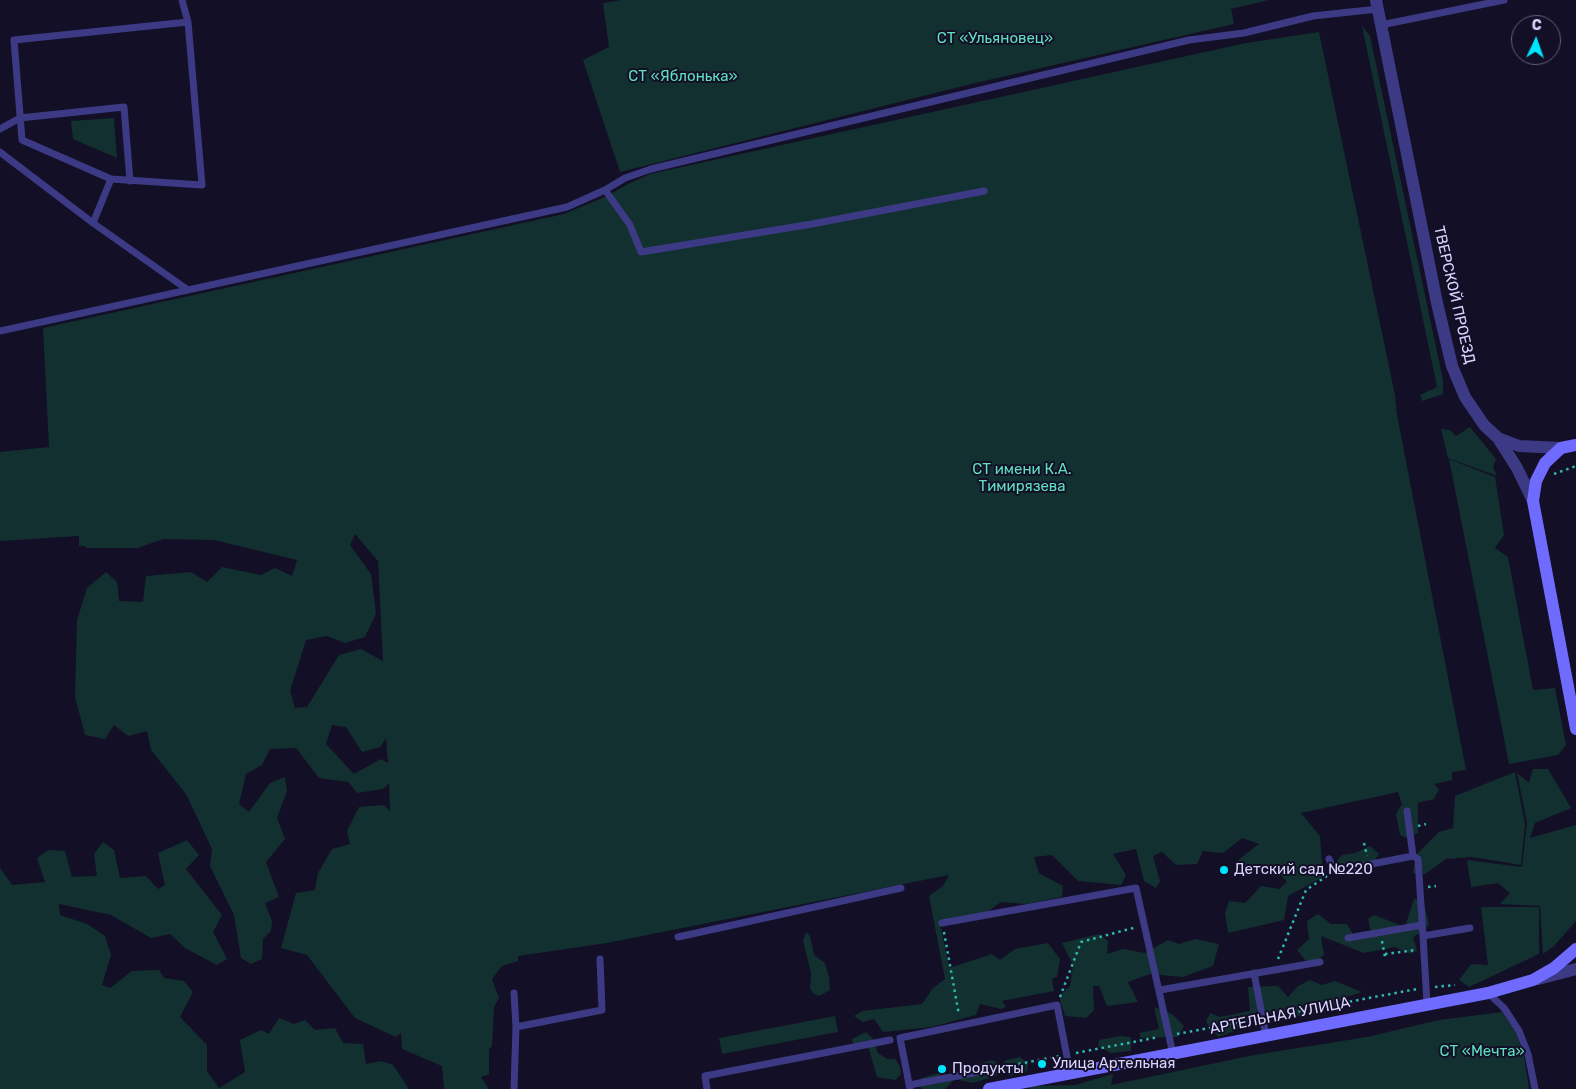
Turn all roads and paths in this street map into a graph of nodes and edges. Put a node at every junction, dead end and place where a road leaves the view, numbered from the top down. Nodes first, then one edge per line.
1 (182, 0) edge
2 (1504, 0) edge
3 (1377, 5) edge
4 (188, 22) junction
5 (1381, 25) junction
6 (20, 118) junction
7 (0, 129) edge
8 (0, 152) edge
9 (111, 179) junction
10 (130, 181) junction
11 (605, 190) junction
12 (984, 191) dead end
13 (93, 222) junction
14 (188, 290) junction
15 (0, 330) edge
16 (1498, 438) junction
17 (1576, 445) edge
18 (1561, 448) junction
19 (1576, 466) edge
20 (1551, 479) dead end
21 (1533, 501) junction
22 (1576, 729) edge
23 (1407, 811) dead end
24 (1413, 856) junction
25 (1329, 860) dead end
26 (1335, 871) junction
27 (901, 888) dead end
28 (1136, 917) dead end
29 (942, 923) joint
30 (1422, 925) junction
31 (1470, 928) dead end
32 (1380, 932) junction
33 (1422, 936) junction
34 (678, 937) dead end
35 (1348, 938) dead end
36 (1423, 949) junction
37 (1576, 949) edge
38 (600, 960) dead end
39 (1320, 962) dead end
40 (1576, 969) edge
41 (1273, 970) junction
42 (1254, 973) junction
43 (1533, 980) junction
44 (1460, 985) dead end
45 (1425, 988) junction
46 (1160, 990) junction
47 (514, 993) dead end
48 (1488, 994) junction
49 (1427, 1004) junction
50 (1057, 1006) junction
51 (1262, 1018) junction
52 (961, 1025) junction
53 (516, 1027) junction
54 (1169, 1035) junction
55 (1266, 1036) junction
56 (890, 1040) dead end
57 (1173, 1054) junction
58 (1067, 1055) junction
59 (984, 1070) joint
60 (1070, 1072) junction
61 (910, 1087) edge
62 (514, 1089) edge
63 (707, 1089) edge
64 (989, 1089) edge
65 (1535, 1089) edge

1 - 4 lane
2 - 5 lane
3 - 5 street, ТВЕРСКОЙ ПРОЕЗД
3 - 11 lane
4 - 6 lane
4 - 10 lane
5 - 16 street, ТВЕРСКОЙ ПРОЕЗД
6 - 7 lane
6 - 9 lane
6 - 10 lane
8 - 13 lane
9 - 10 lane
9 - 13 lane
11 - 12 lane
11 - 14 lane
13 - 14 lane
14 - 15 lane
16 - 18 street
16 - 21 street, ТВЕРСКОЙ ПРОЕЗД
17 - 18 street
18 - 21 street
19 - 20 path
21 - 22 street, ТВЕРСКОЙ ПРОЕЗД
23 - 24 lane
24 - 26 lane
24 - 30 lane
25 - 26 lane
26 - 41 path
27 - 34 lane
28 - 50 path
29 - 46 lane
29 - 52 path
30 - 32 lane
30 - 33 lane
31 - 33 lane
32 - 35 lane
32 - 36 path
33 - 36 lane
36 - 45 lane
37 - 43 street
38 - 53 lane
39 - 41 lane
40 - 43 street, АРТЕЛЬНАЯ УЛИЦА
41 - 42 lane
42 - 46 lane
42 - 51 lane
43 - 48 street, АРТЕЛЬНАЯ УЛИЦА
44 - 45 path
45 - 49 lane
45 - 51 path
46 - 54 lane
47 - 53 lane
48 - 49 street, АРТЕЛЬНАЯ УЛИЦА
48 - 65 lane
49 - 55 street, АРТЕЛЬНАЯ УЛИЦА
50 - 52 lane
50 - 58 lane
51 - 54 path
51 - 55 lane
52 - 61 lane
53 - 62 lane
54 - 57 lane
54 - 58 path
55 - 57 street, АРТЕЛЬНАЯ УЛИЦА
56 - 63 lane
57 - 60 street, АРТЕЛЬНАЯ УЛИЦА
58 - 59 path
58 - 60 lane
59 - 61 lane
60 - 64 street, АРТЕЛЬНАЯ УЛИЦА

